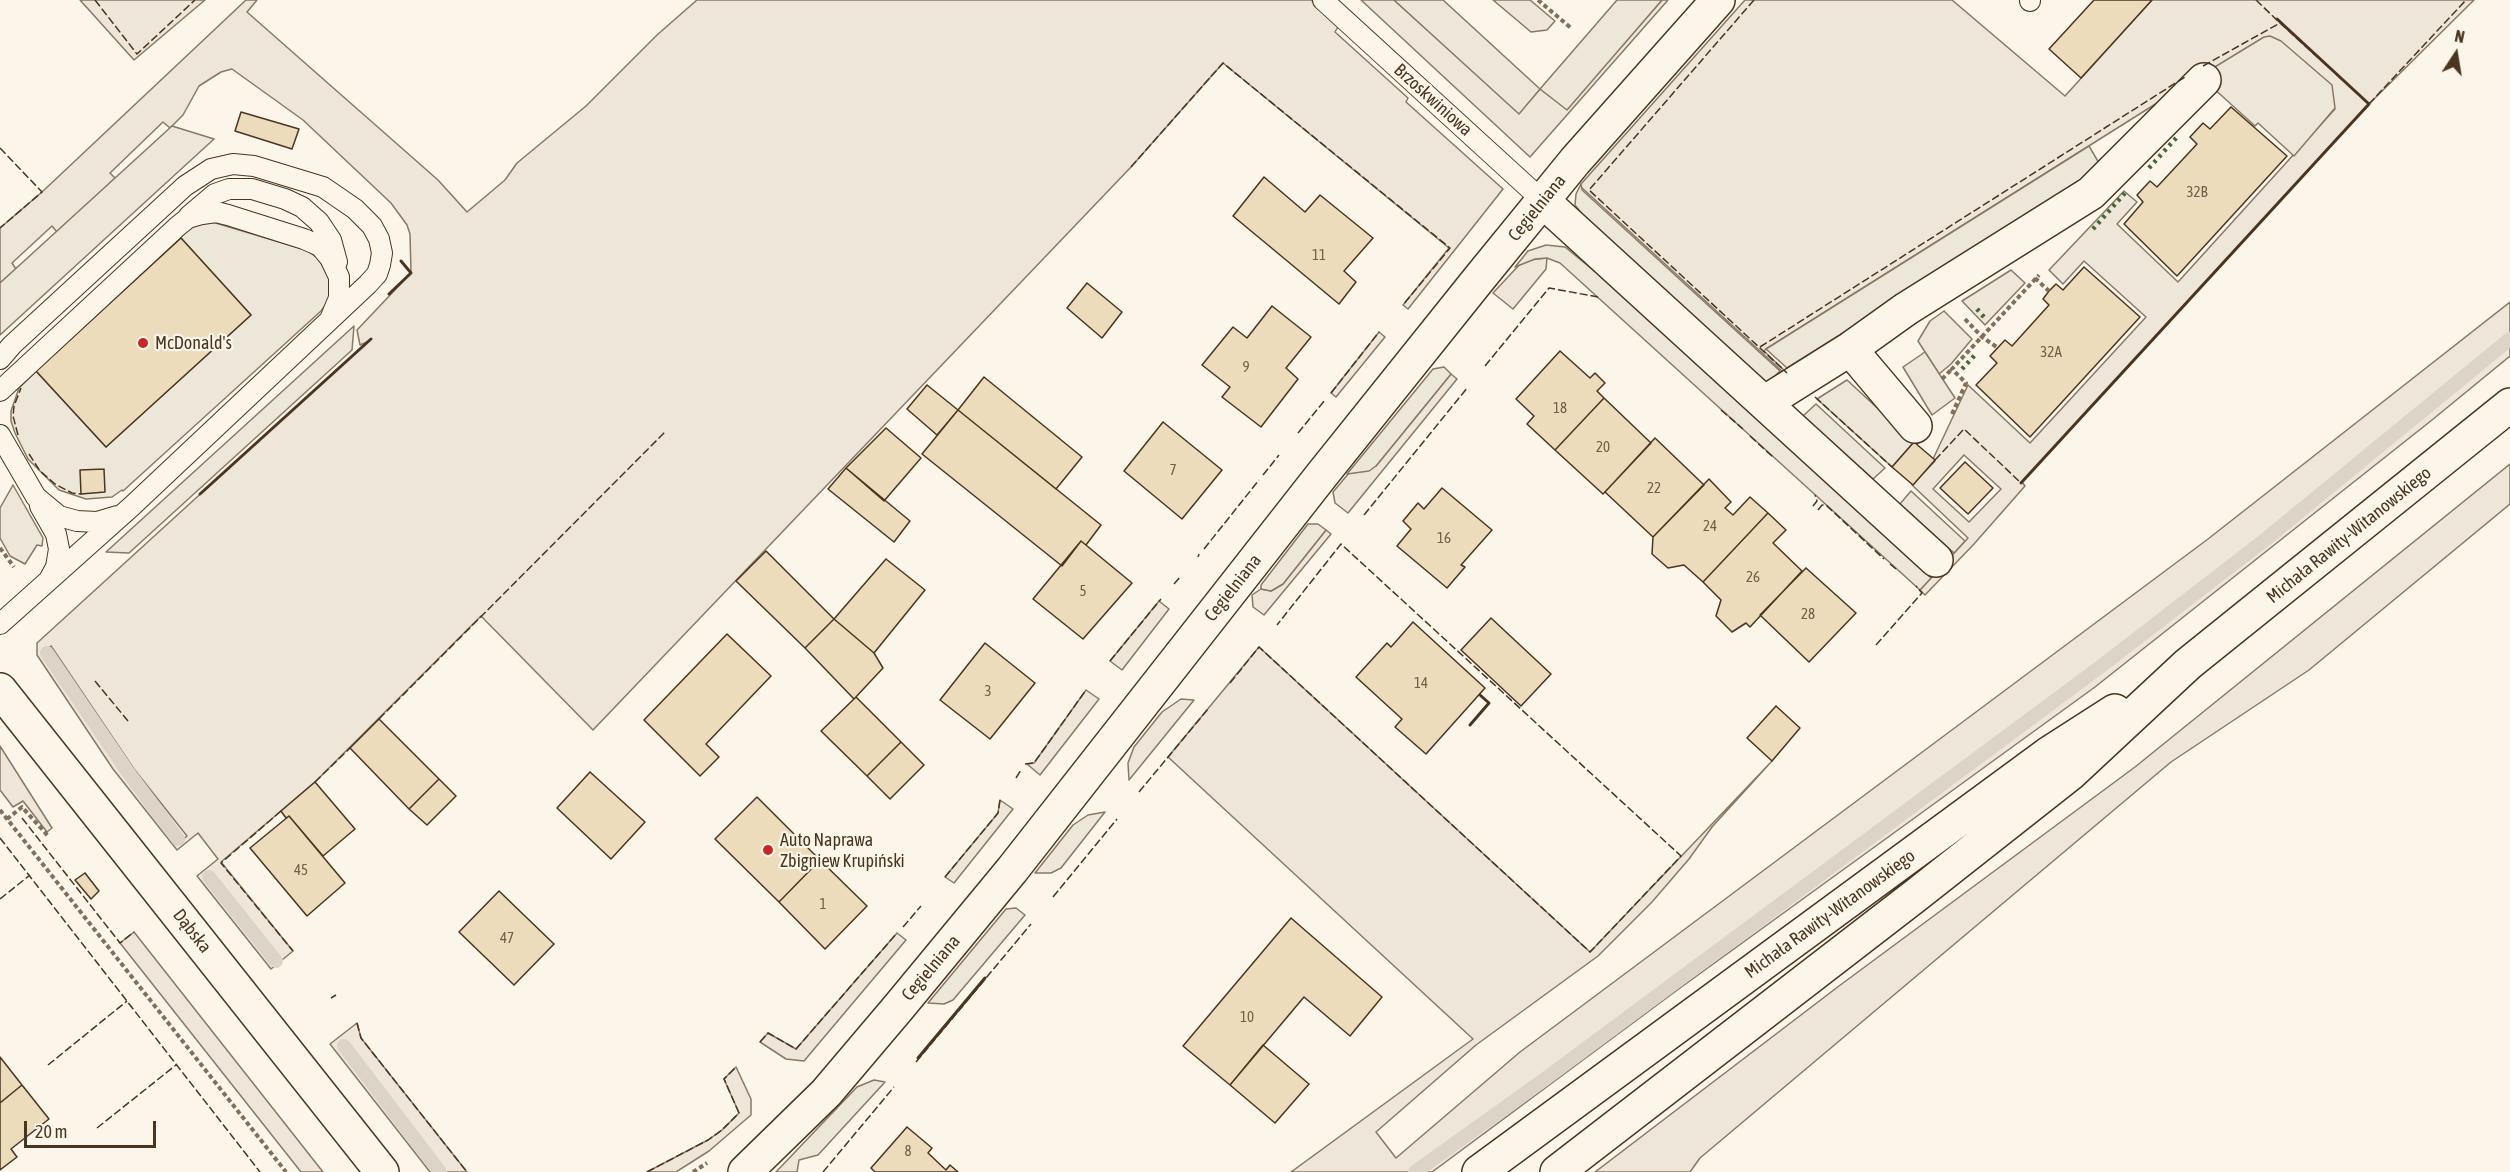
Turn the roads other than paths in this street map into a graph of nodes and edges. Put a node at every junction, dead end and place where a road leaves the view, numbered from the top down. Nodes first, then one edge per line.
1 (1323, 0) edge
2 (1718, 0) edge
3 (2204, 80) dead end
4 (1543, 201) junction
5 (178, 226) junction
6 (339, 277) junction
7 (324, 326) junction
8 (1850, 349) junction
9 (0, 359) edge
10 (0, 390) edge
11 (1764, 403) junction
12 (2510, 405) edge
13 (1915, 426) dead end
14 (0, 435) edge
15 (31, 489) junction
16 (132, 506) junction
17 (1936, 560) dead end
18 (44, 585) junction
19 (0, 624) edge
20 (2188, 664) junction
21 (0, 690) edge
22 (382, 1172) edge
23 (745, 1172) edge
24 (1479, 1172) edge
25 (1557, 1172) edge

1 - 4 lane, Brzoskwiniowa
2 - 4 street, Cegielniana
3 - 8 street
4 - 11 street
4 - 23 street, Cegielniana
5 - 6 lane
5 - 6 lane
5 - 10 lane
6 - 7 lane
7 - 9 lane
7 - 16 lane
8 - 11 street
8 - 13 street
11 - 17 street
12 - 20 street, Michała Rawity-Witanowskiego
14 - 15 lane
15 - 16 lane
15 - 18 lane
16 - 18 lane
18 - 19 lane
20 - 24 street, Michała Rawity-Witanowskiego
20 - 25 street, Michała Rawity-Witanowskiego
21 - 22 street, Dąbska

